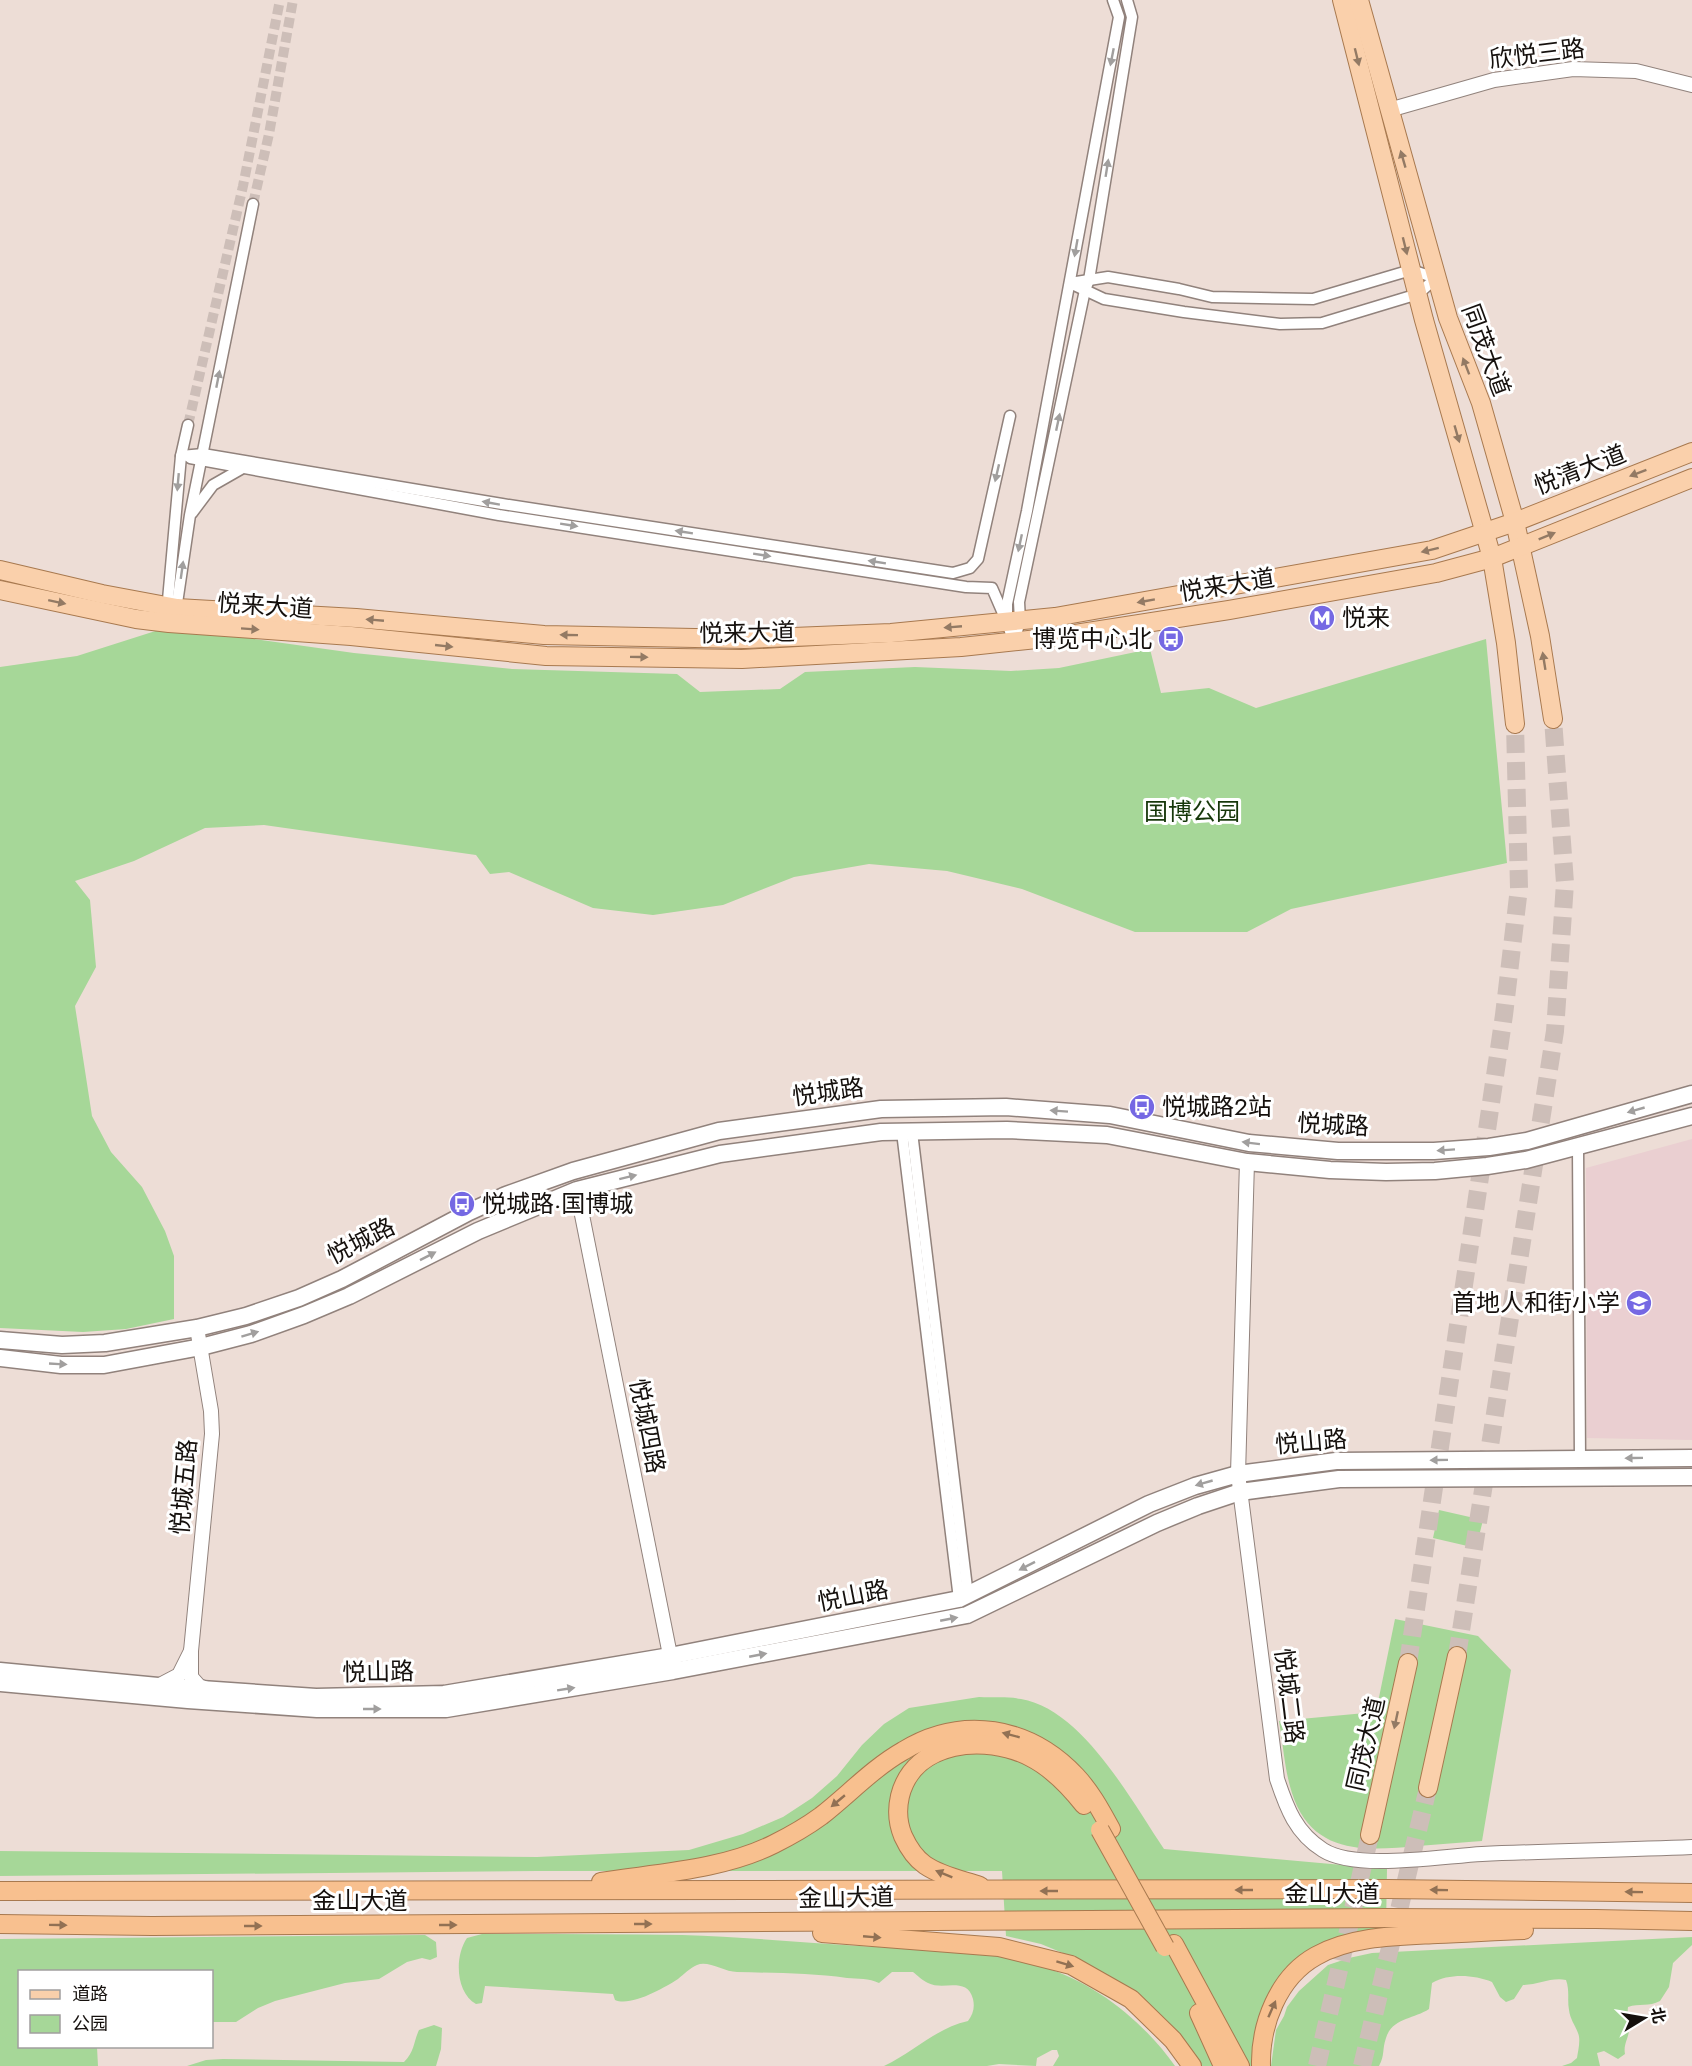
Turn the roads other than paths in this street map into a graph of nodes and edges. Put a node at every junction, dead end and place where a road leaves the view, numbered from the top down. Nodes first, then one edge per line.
1 (1113, 0) edge
2 (1127, 0) edge
3 (1342, 0) edge
4 (1359, 0) edge
5 (1692, 85) edge
6 (1389, 110) junction
7 (253, 204) tunnel mouth
8 (1411, 270) junction
9 (1436, 278) junction
10 (1070, 283) junction
11 (1087, 285) junction
12 (1418, 294) junction
13 (1010, 416) dead end
14 (188, 425) tunnel mouth
15 (1692, 452) edge
16 (181, 456) junction
17 (202, 458) junction
18 (242, 469) junction
19 (1692, 478) edge
20 (190, 515) junction
21 (1515, 522) junction
22 (1486, 532) junction
23 (1521, 546) junction
24 (1492, 558) junction
25 (0, 570) edge
26 (0, 590) edge
27 (171, 613) junction
28 (1013, 622) junction
29 (1014, 642) junction
30 (1553, 719) tunnel mouth
31 (1515, 723) tunnel mouth
32 (1692, 1094) edge
33 (1692, 1116) edge
34 (907, 1132) junction
35 (1578, 1147) junction
36 (1247, 1162) junction
37 (577, 1190) junction
38 (197, 1328) junction
39 (0, 1340) edge
40 (201, 1347) junction
41 (0, 1358) edge
42 (1692, 1458) edge
43 (1580, 1459) junction
44 (1238, 1474) junction
45 (1692, 1477) edge
46 (1240, 1492) junction
47 (964, 1598) junction
48 (191, 1651) junction
49 (1457, 1656) tunnel mouth
50 (672, 1663) junction
51 (1408, 1663) tunnel mouth
52 (0, 1671) edge
53 (0, 1683) edge
54 (158, 1686) junction
55 (209, 1690) junction
56 (1428, 1788) tunnel mouth
57 (1106, 1830) junction
58 (1370, 1835) tunnel mouth
59 (1692, 1847) edge
60 (0, 1891) edge
61 (542, 1891) junction
62 (999, 1891) junction
63 (1692, 1893) edge
64 (1596, 1919) junction
65 (1692, 1922) edge
66 (710, 1923) junction
67 (0, 1924) edge
68 (1169, 1946) junction
69 (1192, 2066) edge
70 (1223, 2066) edge
71 (1240, 2066) edge
72 (1261, 2066) edge

1 -> 10 street
11 -> 2 street
3 -> 8 main road, 同茂大道
4 - 6 main road, 同茂大道
5 - 6 street, 欣悦三路
9 -> 6 main road, 同茂大道
17 -> 7 street
8 - 9 street
8 - 11 street
8 - 12 main road, 同茂大道
9 - 12 street
21 -> 9 main road, 同茂大道
10 - 11 street
10 -> 28 street
11 - 12 street
28 -> 11 street
12 -> 22 main road, 同茂大道
13 -> 17 street
14 - 16 street
15 -> 21 main road, 悦清大道
16 - 17 street
16 -> 27 street
17 - 18 street
17 - 20 street
18 - 20 street
18 -> 28 street
23 -> 19 main road, 悦清大道
27 -> 20 street
21 - 22 main road, 悦清大道
21 - 23 main road, 同茂大道
22 - 24 main road, 同茂大道
22 -> 28 main road, 悦来大道
23 - 24 main road, 悦清大道
30 -> 23 main road, 同茂大道
24 - 29 main road, 悦来大道
24 - 31 main road, 同茂大道
25 - 27 main road, 悦来大道
26 -> 27 main road, 悦来大道
28 -> 27 main road, 悦来大道
27 -> 29 main road, 悦来大道
28 - 29 street
32 -> 38 main road, 悦城路
33 - 35 main road, 悦城路
34 - 36 main road, 悦城路
37 -> 34 main road, 悦城路
34 - 47 street
35 - 36 main road, 悦城路
35 - 43 street
36 - 44 street, 悦城二路
40 -> 37 main road, 悦城路
37 - 50 street, 悦城四路
38 - 39 main road, 悦城路
38 - 40 street, 悦城五路
41 -> 40 main road, 悦城路
40 - 48 street, 悦城五路
42 -> 43 main road, 悦山路
43 -> 44 main road, 悦山路
44 - 46 street, 悦城二路
44 -> 47 main road, 悦山路
45 - 46 main road, 悦山路
50 -> 46 main road, 悦山路
46 - 59 street, 悦城二路
47 - 50 main road, 悦山路
48 - 54 street
48 - 55 street
49 - 56 main road
53 -> 50 main road, 悦山路
50 - 55 main road, 悦山路
51 -> 58 main road, 同茂大道
52 - 54 main road, 悦山路
54 - 55 main road, 悦山路
57 -> 61 highway
62 -> 57 highway
57 - 68 highway
60 - 61 highway, 金山大道
61 - 62 highway, 金山大道
63 -> 62 highway, 金山大道
64 - 65 highway, 金山大道
64 - 66 highway, 金山大道
72 -> 64 highway
67 -> 66 highway, 金山大道
66 -> 69 highway
68 - 70 highway
68 - 71 highway

